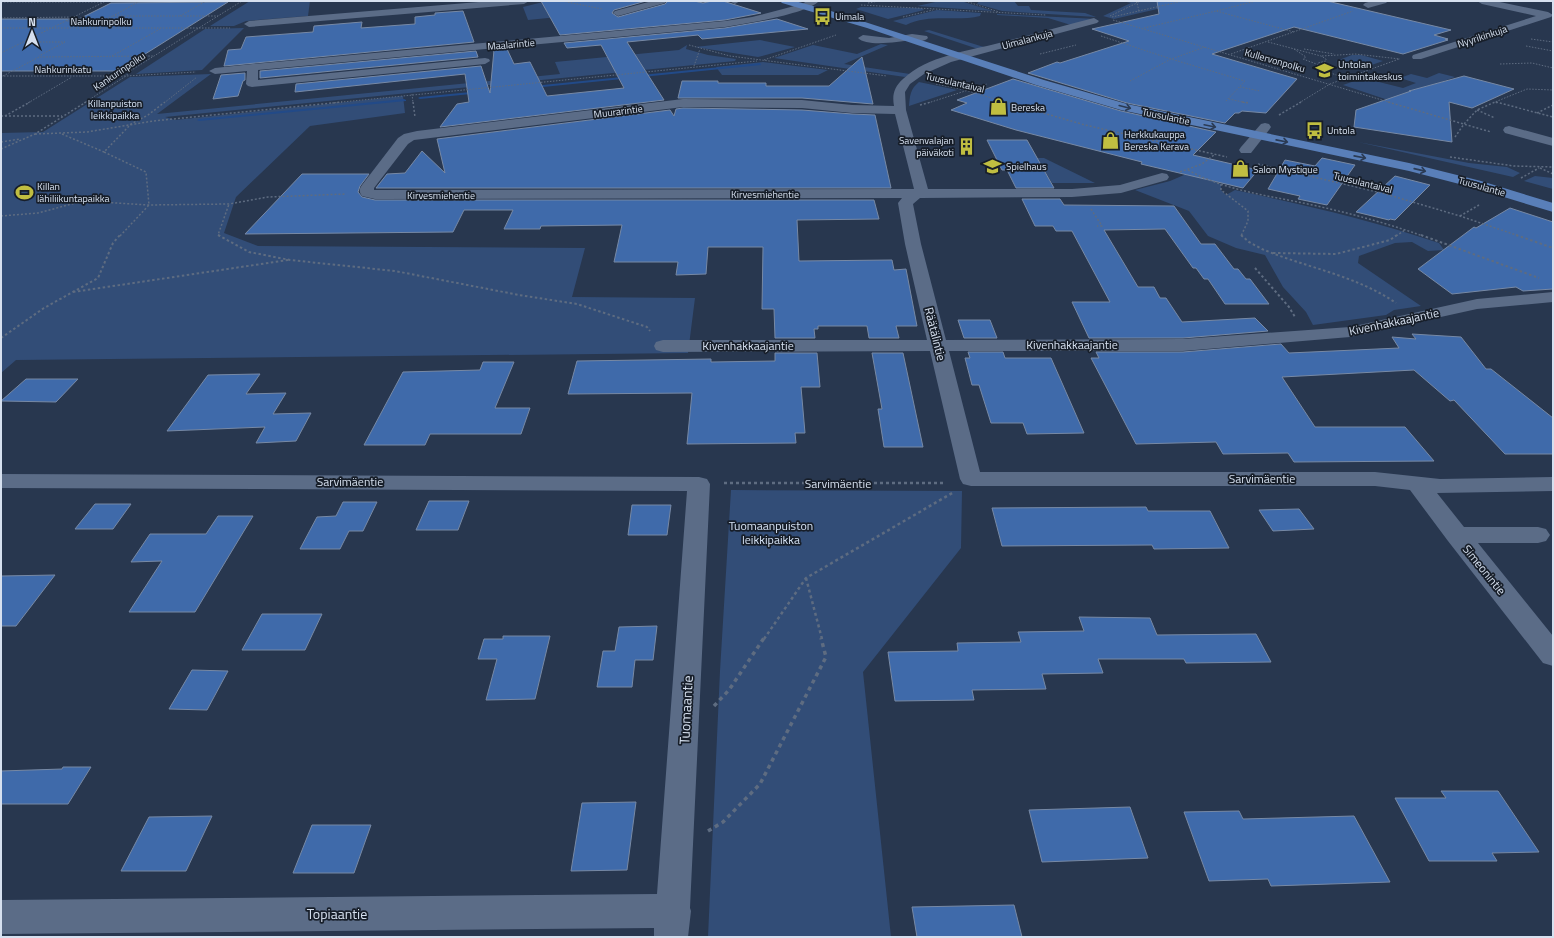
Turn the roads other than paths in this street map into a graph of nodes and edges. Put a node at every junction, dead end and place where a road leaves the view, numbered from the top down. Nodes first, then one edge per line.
1 (524, 1) edge
2 (662, 1) edge
3 (785, 1) edge
4 (1383, 1) edge
5 (1482, 1) edge
6 (809, 3) edge
7 (1368, 5) road end
8 (618, 12) road end
9 (748, 14) dead end
10 (1550, 16) edge
11 (1094, 21) dead end
12 (249, 24) road end
13 (679, 29) junction
14 (862, 38) dead end
15 (904, 38) junction
16 (923, 38) junction
17 (965, 55) junction
18 (1417, 57) dead end
19 (499, 60) dead end
20 (254, 67) junction
21 (215, 71) dead end
22 (900, 110) junction
23 (1510, 130) dead end
24 (1262, 131) junction
25 (1553, 142) edge
26 (1246, 150) dead end
27 (1489, 174) dead end
28 (1162, 177) road end
29 (367, 193) joint
30 (918, 194) junction
31 (1553, 208) edge
32 (1553, 297) edge
33 (938, 345) junction
34 (663, 346) road end
35 (971, 479) joint
36 (1, 481) edge
37 (699, 484) joint
38 (1417, 484) junction
39 (1553, 484) edge
40 (1456, 535) junction
41 (1538, 535) dead end
42 (1553, 655) edge
43 (1, 917) edge
44 (672, 924) edge

1 - 12 street
2 - 8 street
3 - 6 main road, Tuusulantie
4 - 7 street
5 - 10 street
6 - 13 street, Maalarintie
6 - 15 main road, Tuusulantie
6 - 16 main road, Tuusulantie
9 - 13 street
10 - 18 street, Nyyrikinkuja
11 - 17 street, Uimalankuja
13 - 20 street, Maalarintie
14 - 15 street
15 - 16 street
15 - 17 main road, Tuusulantie
16 - 17 main road, Tuusulantie
17 - 22 street, Uimalankuja
17 - 24 main road, Tuusulantie
17 -> 24 main road, Tuusulantie
19 - 20 street
20 - 21 street, Maalarintie
22 - 29 street, Muurarintie
22 - 30 street
23 - 25 street
24 - 26 street
24 - 27 main road, Tuusulantie
24 -> 31 main road, Tuusulantie
28 - 30 street, Kirvesmiehentie
29 - 30 street, Kirvesmiehentie
30 - 33 street, Räätälintie
32 - 33 street, Kivenhakkaajantie
33 - 34 street, Kivenhakkaajantie
33 - 35 street, Räätälintie
35 - 38 street, Sarvimäentie
36 - 37 street, Sarvimäentie
37 - 44 street, Tuomaantie
38 - 39 street, Sarvimäentie
38 - 40 street, Simeonintie
40 - 41 street
40 - 42 street, Simeonintie
43 - 44 street, Topiaantie

